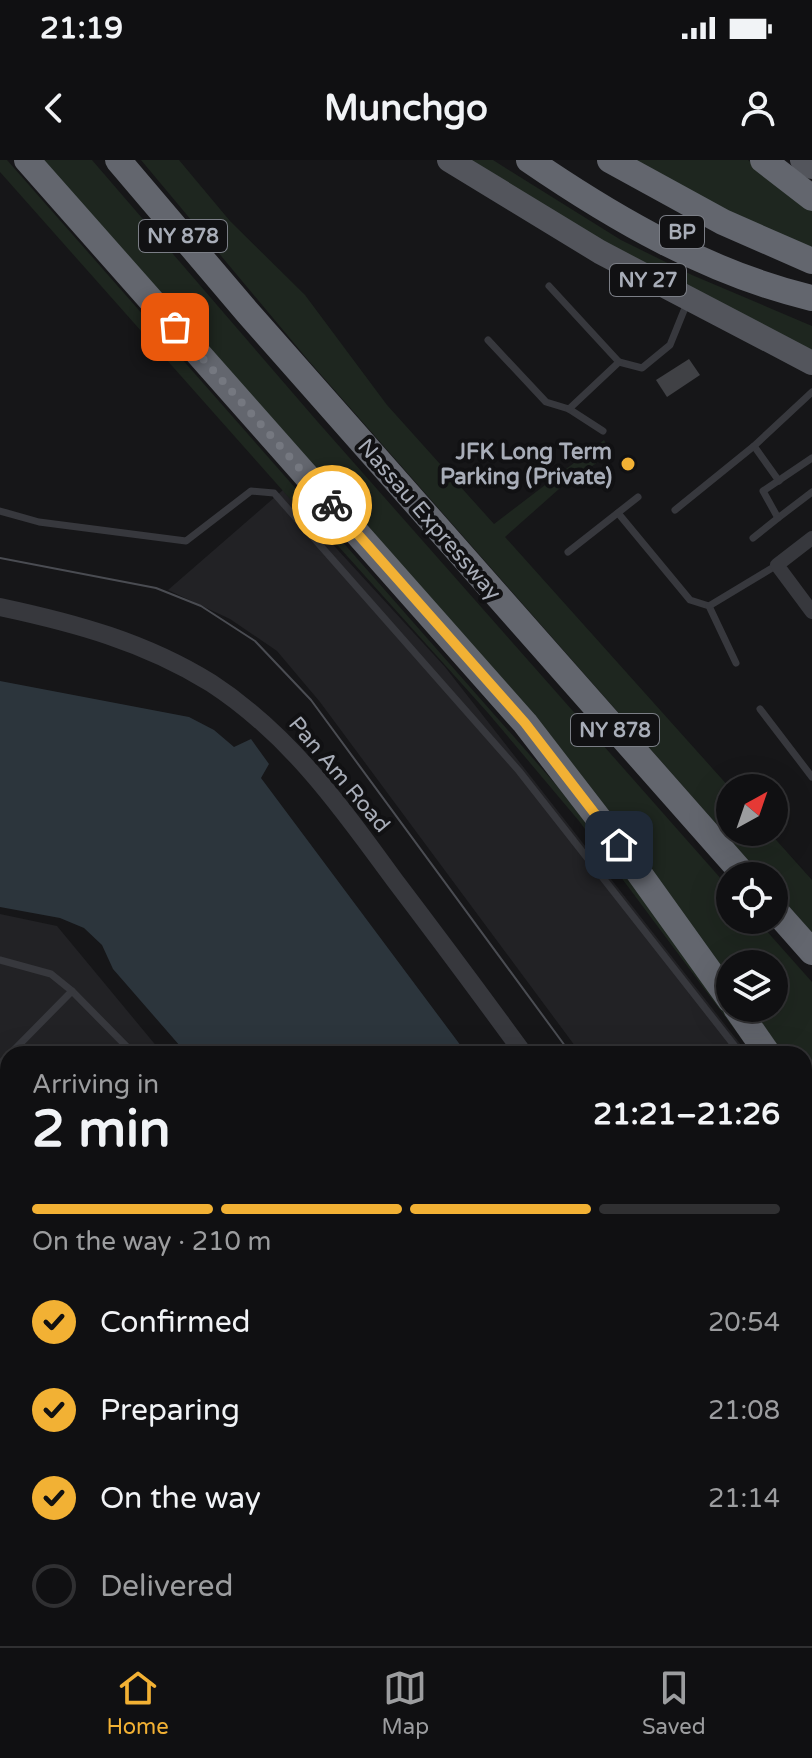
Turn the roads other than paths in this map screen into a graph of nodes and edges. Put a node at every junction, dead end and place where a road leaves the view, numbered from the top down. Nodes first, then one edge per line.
1 (27, 160) edge
2 (118, 160) edge
3 (434, 160) edge
4 (449, 160) edge
5 (529, 160) edge
6 (560, 160) edge
7 (610, 160) edge
8 (763, 160) edge
9 (802, 160) edge
10 (812, 167) edge
11 (490, 187) junction
12 (812, 198) edge
13 (812, 261) edge
14 (549, 286) dead end
15 (812, 290) edge
16 (812, 298) edge
17 (688, 301) junction
18 (488, 340) dead end
19 (619, 362) junction
20 (812, 363) edge
21 (811, 395) edge
22 (569, 409) junction
23 (603, 431) dead end
24 (754, 446) junction
25 (812, 458) edge
26 (779, 481) junction
27 (812, 492) edge
28 (638, 497) dead end
29 (675, 510) dead end
30 (0, 511) edge
31 (618, 513) junction
32 (778, 518) junction
33 (753, 538) dead end
34 (812, 538) edge
35 (568, 552) dead end
36 (777, 565) junction
37 (709, 606) junction
38 (0, 607) edge
39 (812, 612) edge
40 (736, 663) dead end
41 (760, 709) dead end
42 (812, 777) edge
43 (733, 862) edge
44 (788, 925) edge
45 (812, 952) edge
46 (0, 960) edge
47 (716, 980) edge
48 (72, 991) junction
49 (746, 1022) edge
50 (18, 1046) edge
51 (126, 1046) edge
52 (518, 1046) edge
53 (735, 1046) edge
54 (762, 1046) edge

1 - 47 highway
2 - 43 highway, Nassau Expressway / NY 878
3 - 11 main road
4 - 11 main road, NY 27
5 - 16 highway
6 - 15 highway, BP
7 - 13 highway, BP
8 - 12 highway
9 - 10 main road
11 - 17 main road, NY 27
14 - 19 lane
17 - 19 lane
17 - 20 main road, NY 27
18 - 22 lane
19 - 22 lane
21 - 24 lane
22 - 23 lane
24 - 26 lane
24 - 29 lane
25 - 26 lane
26 - 32 lane
27 - 32 lane
28 - 31 lane
30 - 53 lane
31 - 35 lane
31 - 37 lane
32 - 33 lane
34 - 36 street
36 - 37 lane
36 - 39 street
37 - 40 lane
38 - 52 street, Pan Am Road
41 - 42 lane
44 - 45 highway
46 - 48 lane
48 - 50 lane
48 - 51 lane
49 - 54 highway

